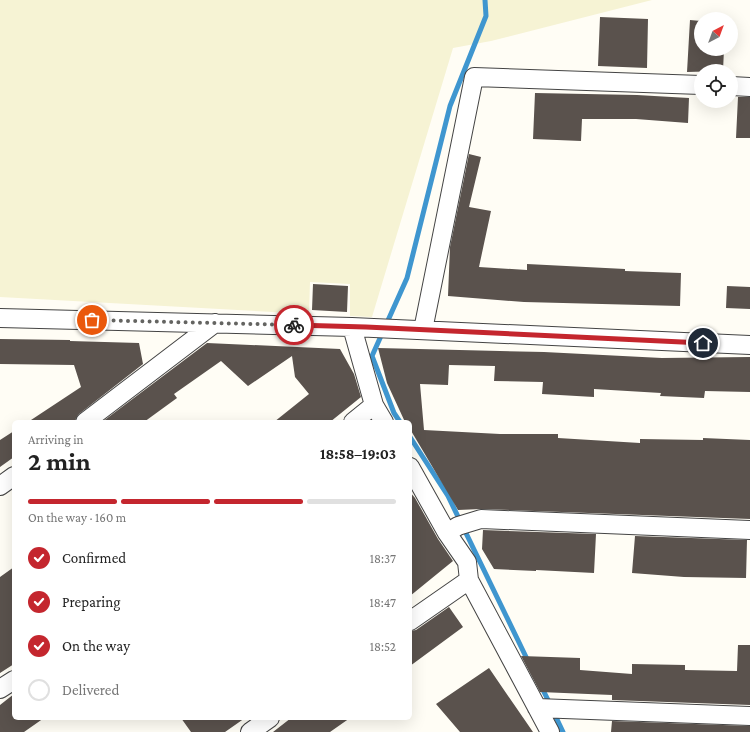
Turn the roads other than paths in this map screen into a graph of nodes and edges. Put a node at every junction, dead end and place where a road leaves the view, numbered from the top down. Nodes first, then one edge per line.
1 (694, 85) edge
2 (738, 86) edge
3 (750, 87) edge
4 (0, 318) edge
5 (216, 323) junction
6 (352, 326) junction
7 (423, 330) junction
8 (750, 345) edge
9 (374, 405) junction
10 (88, 420) edge
11 (355, 420) edge
12 (383, 420) edge
13 (412, 470) edge
14 (12, 477) edge
15 (0, 486) edge
16 (453, 530) junction
17 (750, 530) edge
18 (469, 580) junction
19 (412, 620) edge
20 (12, 681) edge
21 (0, 689) edge
22 (537, 708) junction
23 (750, 716) edge
24 (267, 720) edge
25 (250, 732) edge
26 (550, 732) edge

1 - 7 street
2 - 3 street
4 - 5 street
5 - 6 street
5 - 10 street
6 - 7 street
6 - 9 street
7 - 8 street
9 - 11 street
9 - 12 street
13 - 16 street
14 - 15 street
16 - 17 street
16 - 18 street
18 - 19 street
18 - 22 street
20 - 21 street
22 - 23 street
22 - 26 street
24 - 25 street

